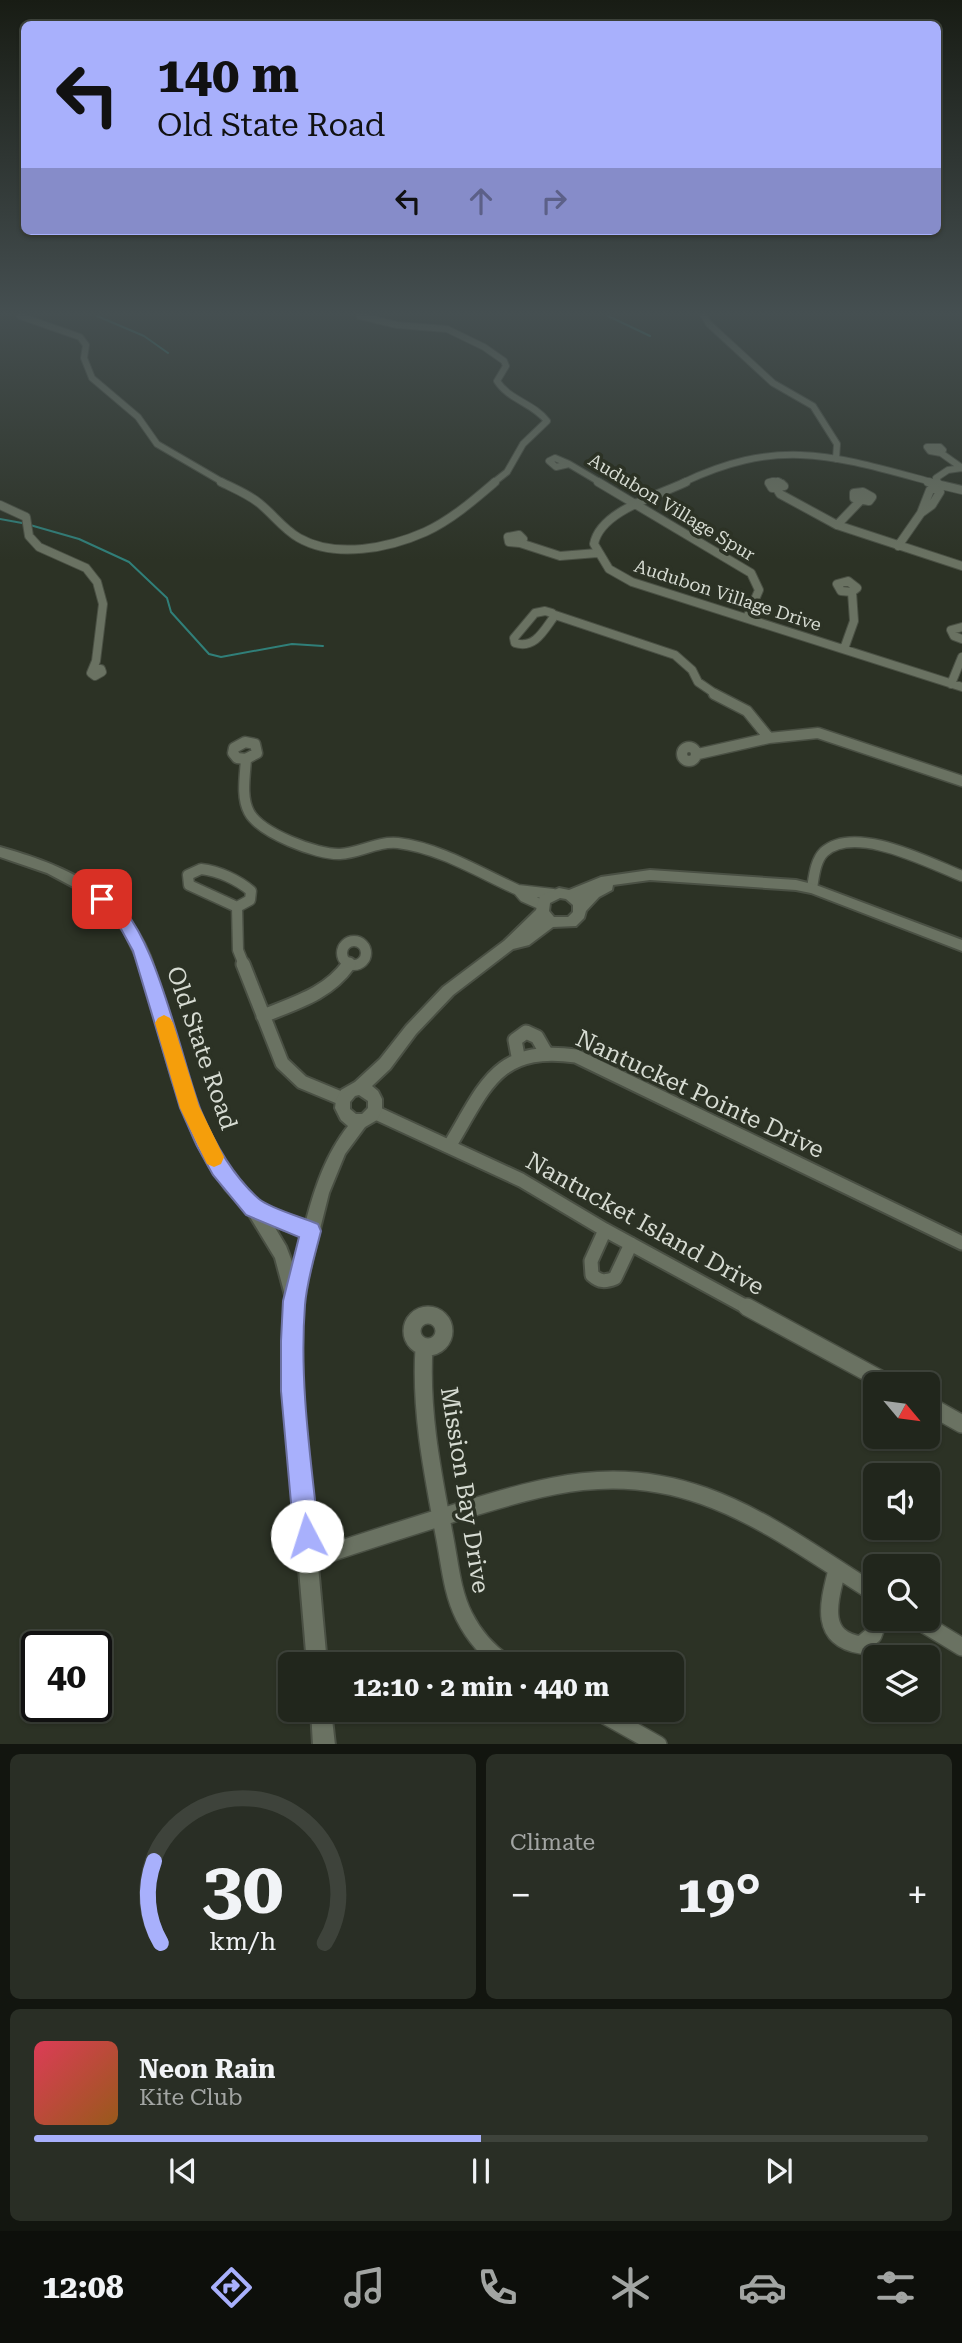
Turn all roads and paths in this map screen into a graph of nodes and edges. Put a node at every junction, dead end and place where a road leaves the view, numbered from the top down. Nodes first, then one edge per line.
1 (114, 397) edge
2 (512, 397) edge
3 (798, 397) edge
4 (941, 453) dead end
5 (836, 459) junction
6 (569, 464) dead end
7 (961, 469) edge
8 (937, 486) junction
9 (962, 488) edge
10 (777, 489) dead end
11 (860, 501) dead end
12 (0, 505) edge
13 (636, 505) junction
14 (837, 525) junction
15 (520, 543) dead end
16 (898, 546) junction
17 (597, 553) junction
18 (962, 566) edge
19 (852, 592) dead end
20 (552, 614) junction
21 (747, 618) junction
22 (962, 628) edge
23 (962, 639) edge
24 (844, 649) junction
25 (962, 657) edge
26 (95, 669) dead end
27 (951, 684) junction
28 (962, 687) edge
29 (769, 738) junction
30 (698, 754) dead end
31 (246, 759) dead end
32 (962, 781) edge
33 (0, 852) edge
34 (962, 876) edge
35 (613, 882) junction
36 (812, 888) junction
37 (518, 891) junction
38 (553, 894) junction
39 (570, 895) junction
40 (237, 907) junction
41 (581, 908) junction
42 (545, 913) junction
43 (962, 946) edge
44 (349, 964) dead end
45 (263, 1016) junction
46 (545, 1051) junction
47 (518, 1056) junction
48 (385, 1064) junction
49 (358, 1089) junction
50 (344, 1107) junction
51 (370, 1110) junction
52 (450, 1145) junction
53 (339, 1149) junction
54 (253, 1208) junction
55 (605, 1230) junction
56 (310, 1231) junction
57 (962, 1243) edge
58 (631, 1244) junction
59 (294, 1301) junction
60 (424, 1348) dead end
61 (867, 1372) edge
62 (940, 1412) edge
63 (962, 1424) edge
64 (441, 1517) junction
65 (309, 1560) junction
66 (837, 1570) junction
67 (863, 1586) edge
68 (874, 1631) edge
69 (936, 1631) edge
70 (962, 1647) edge
71 (316, 1652) edge
72 (493, 1652) edge
73 (322, 1722) edge
74 (617, 1722) edge
75 (324, 1744) edge
76 (656, 1744) edge

1 - 2 street
3 - 5 street
4 - 7 street
5 - 8 street
5 - 13 street
6 - 13 street, Audubon Village Spur
7 - 8 street
7 - 9 street
8 - 9 street
8 - 16 street
10 - 14 street
11 - 14 street
12 - 26 street
13 - 17 street
13 - 21 street, Audubon Village Spur
14 - 16 street
15 - 17 street
16 - 18 street
17 - 21 street, Audubon Village Drive
19 - 24 street
20 - 20 street
20 - 29 street
21 - 24 street, Audubon Village Drive
22 - 23 street
24 - 27 street, Audubon Village Drive
25 - 27 street
27 - 28 street, Audubon Village Drive
29 - 30 street
29 - 32 street
31 - 37 street
33 - 54 street, Old State Road
34 - 36 street
35 - 36 street
35 - 39 street
35 - 41 street
36 - 43 street
37 - 38 street
37 - 42 street
38 - 39 street
38 - 42 street
39 - 41 street
40 - 40 street
40 - 45 street
41 - 42 street
42 - 48 street
44 - 45 street
45 - 50 street
46 - 47 street, Nantucket Pointe Drive
46 - 47 street
46 - 57 street, Nantucket Pointe Drive
47 - 52 street
48 - 49 street
48 - 51 street
49 - 50 street
49 - 51 street
50 - 51 street
50 - 53 street
51 - 52 street, Nantucket Island Drive
51 - 53 street
52 - 55 street, Nantucket Island Drive
53 - 56 street
54 - 56 street, Old State Road
54 - 59 street
55 - 58 street, Nantucket Island Drive
55 - 58 street
56 - 59 street
58 - 61 street, Nantucket Island Drive
59 - 65 street
60 - 64 street, Mission Bay Drive
62 - 63 street
64 - 65 street
64 - 66 street
64 - 72 street, Mission Bay Drive
65 - 71 street
66 - 67 street
66 - 68 street
69 - 70 street
73 - 75 street
74 - 76 street

